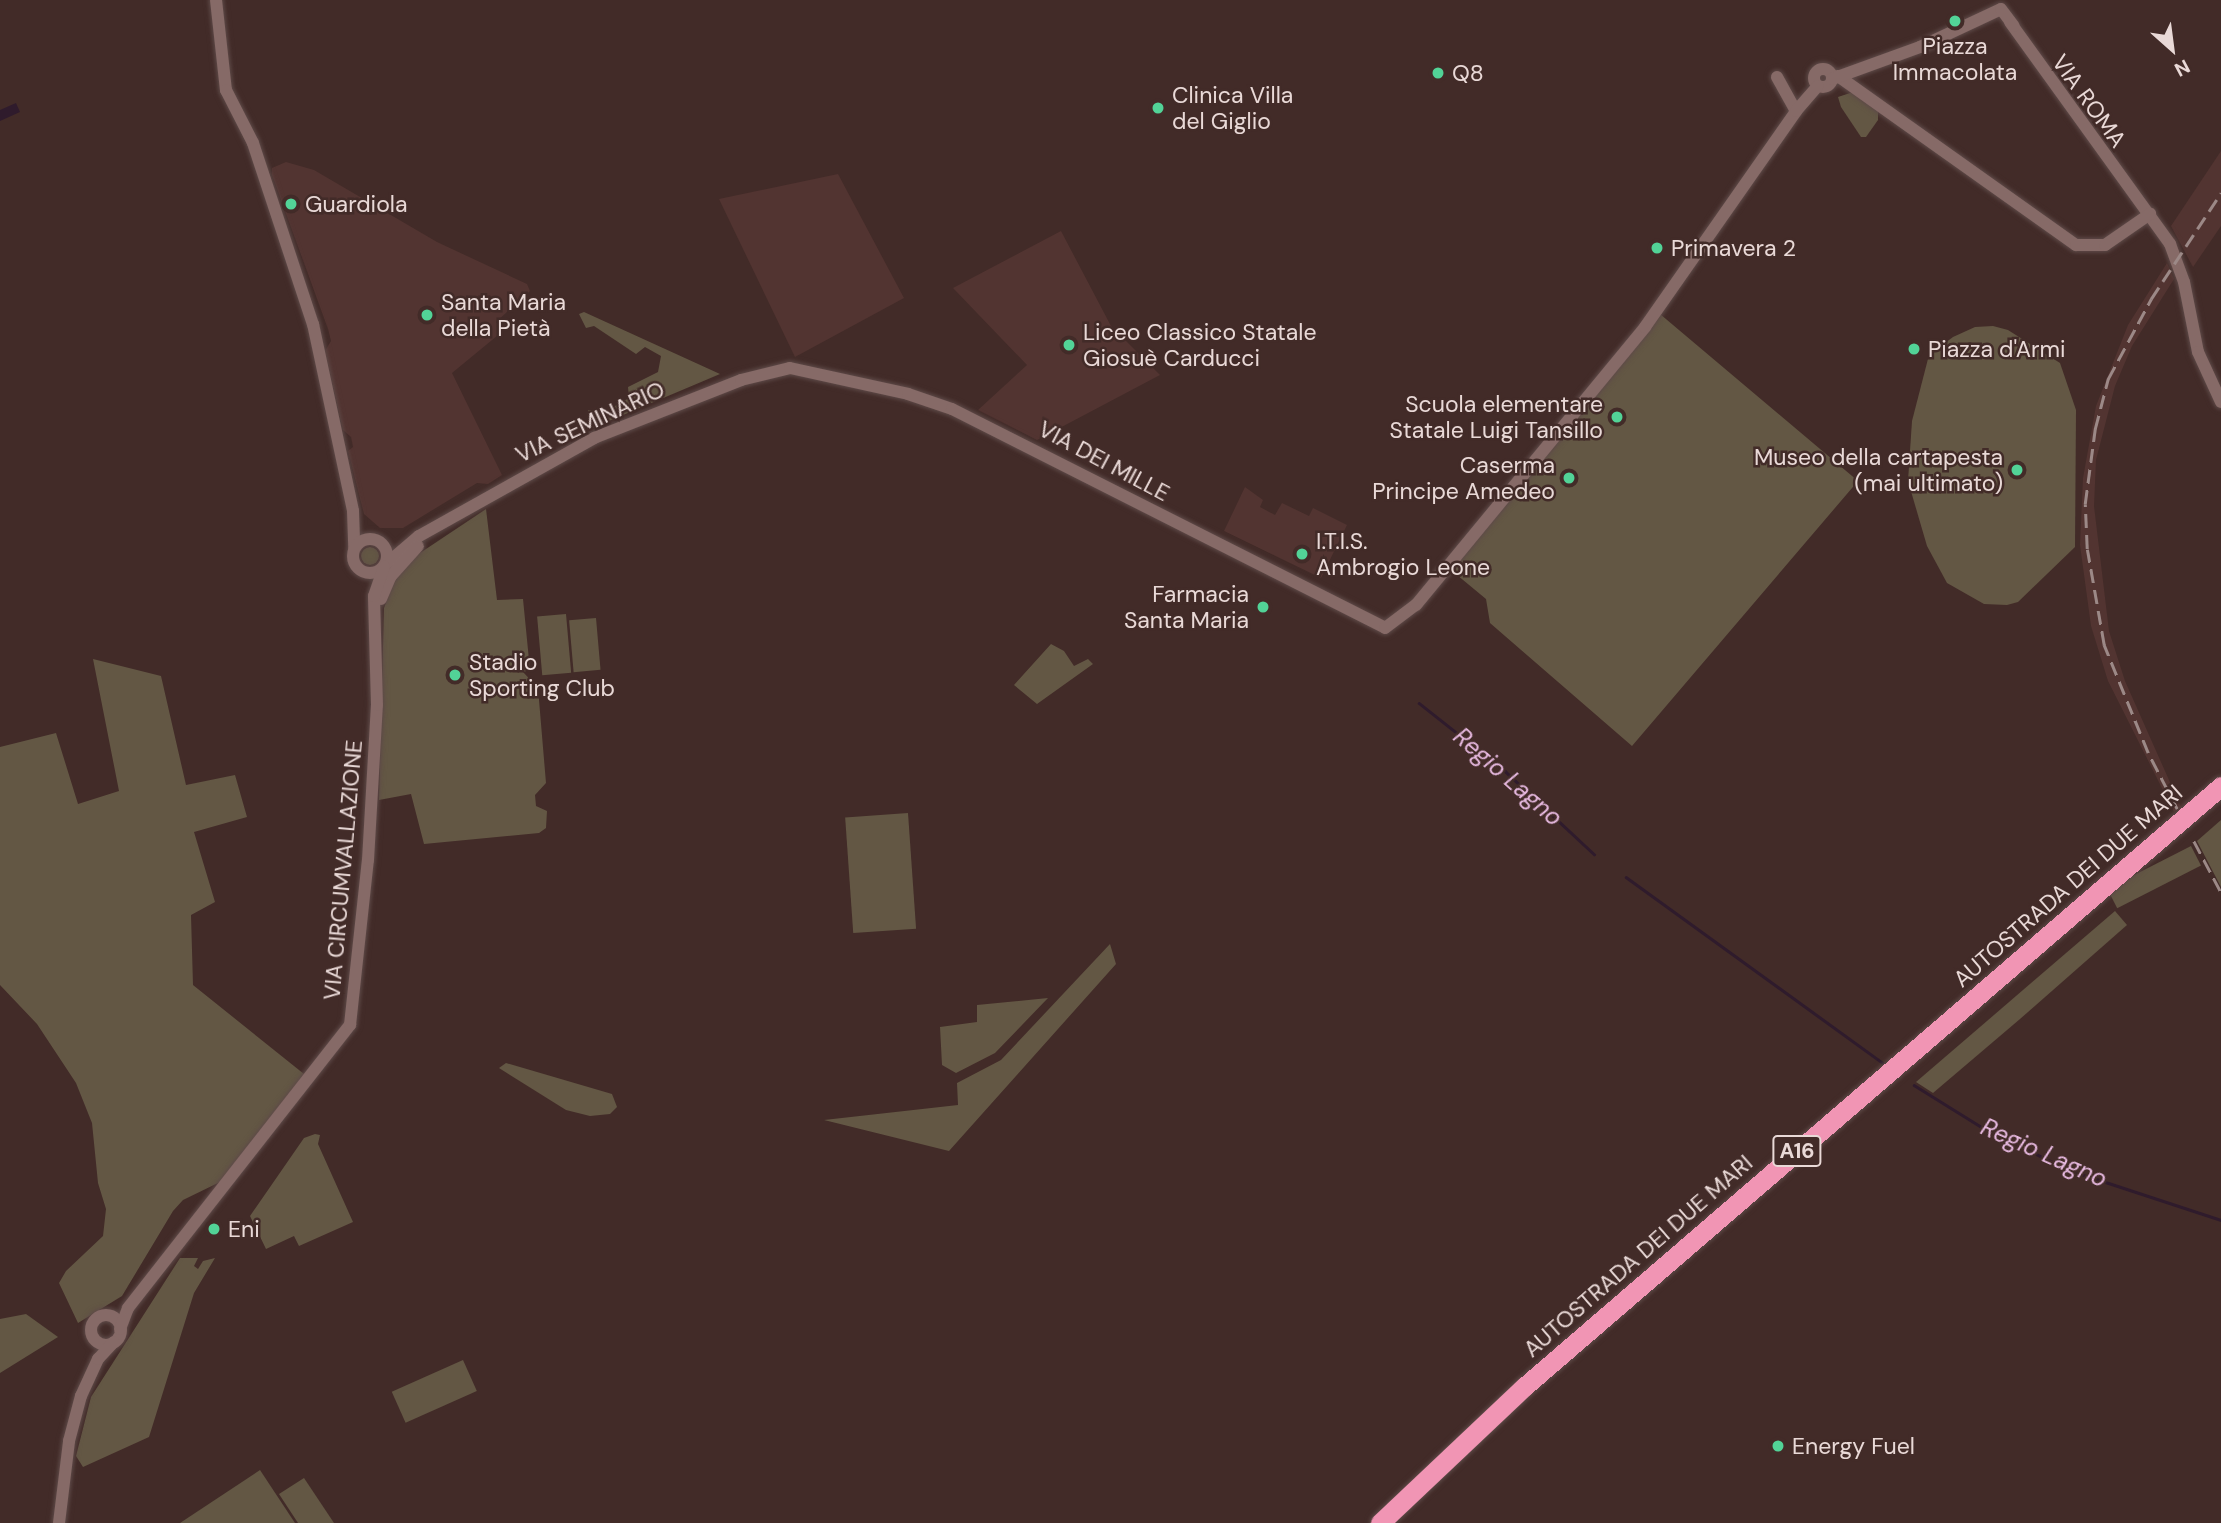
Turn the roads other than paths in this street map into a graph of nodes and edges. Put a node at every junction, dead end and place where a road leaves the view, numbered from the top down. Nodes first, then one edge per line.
1 (216, 0) edge
2 (1777, 77) dead end
3 (1835, 77) junction
4 (1796, 111) junction
5 (2150, 214) junction
6 (790, 368) joint
7 (2221, 402) edge
8 (352, 511) junction
9 (440, 523) junction
10 (419, 536) junction
11 (375, 540) junction
12 (354, 548) junction
13 (385, 565) junction
14 (364, 573) junction
15 (374, 608) junction
16 (2221, 786) edge
17 (2221, 803) edge
18 (128, 1308) junction
19 (108, 1315) junction
20 (120, 1329) junction
21 (96, 1341) junction
22 (114, 1342) junction
23 (98, 1359) junction
24 (59, 1523) edge
25 (1380, 1523) edge
26 (1398, 1523) edge

1 - 8 street
2 - 4 street
3 - 4 street
3 - 5 street
3 - 5 street, VIA ROMA
4 - 6 street, VIA DEI MILLE
5 - 7 street, VIA ROMA
6 - 9 street, VIA SEMINARIO
8 - 11 street
8 - 12 street
9 - 10 street, VIA SEMINARIO
9 - 15 street, VIA CIRCUMVALLAZIONE
10 - 11 street, VIA SEMINARIO
10 - 13 street, VIA SEMINARIO
11 - 12 street
11 - 13 street
12 - 14 street
13 - 14 street
13 - 15 street, VIA CIRCUMVALLAZIONE
14 - 15 street, VIA CIRCUMVALLAZIONE
15 - 18 street, VIA CIRCUMVALLAZIONE
16 - 25 highway, AUTOSTRADA DEI DUE MARI / A16
17 - 26 highway, AUTOSTRADA DEI DUE MARI / A16
18 - 19 street
18 - 20 street, VIA CIRCUMVALLAZIONE
19 - 20 street
19 - 21 street
20 - 22 street
21 - 22 street
21 - 23 street
22 - 23 street
23 - 24 street

